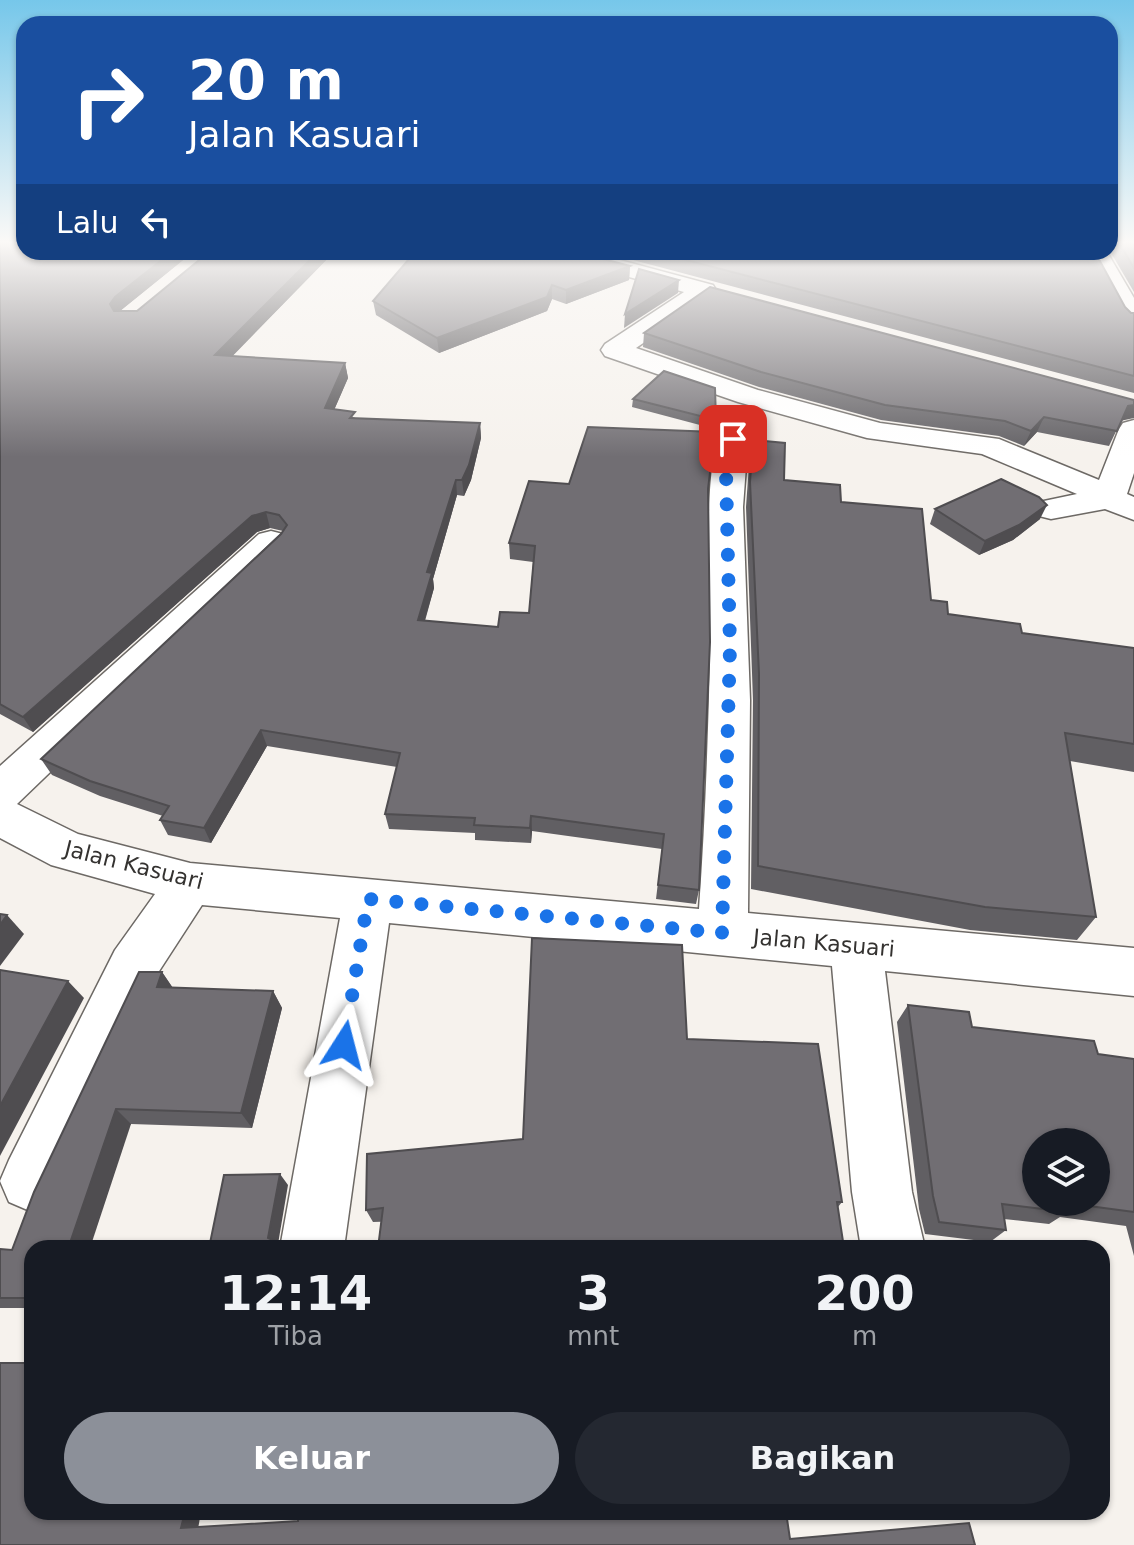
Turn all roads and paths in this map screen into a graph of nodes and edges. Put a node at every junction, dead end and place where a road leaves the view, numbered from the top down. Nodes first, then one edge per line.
1 (659, 313) edge
2 (1134, 429) edge
3 (733, 439) dead end
4 (1122, 504) edge
5 (1051, 509) dead end
6 (271, 541) edge
7 (0, 793) edge
8 (0, 817) edge
9 (190, 883) junction
10 (368, 899) junction
11 (722, 933) junction
12 (856, 946) junction
13 (1134, 972) edge
14 (30, 1181) dead end
15 (313, 1240) edge
16 (891, 1240) edge

1 - 4 street
2 - 4 street
3 - 11 street
4 - 5 street
6 - 7 street
8 - 9 street, Jalan Kasuari
9 - 10 street, Jalan Kasuari
9 - 14 street
10 - 11 street, Jalan Kasuari
10 - 15 street
11 - 12 street, Jalan Kasuari
12 - 13 street, Jalan Kasuari
12 - 16 street

